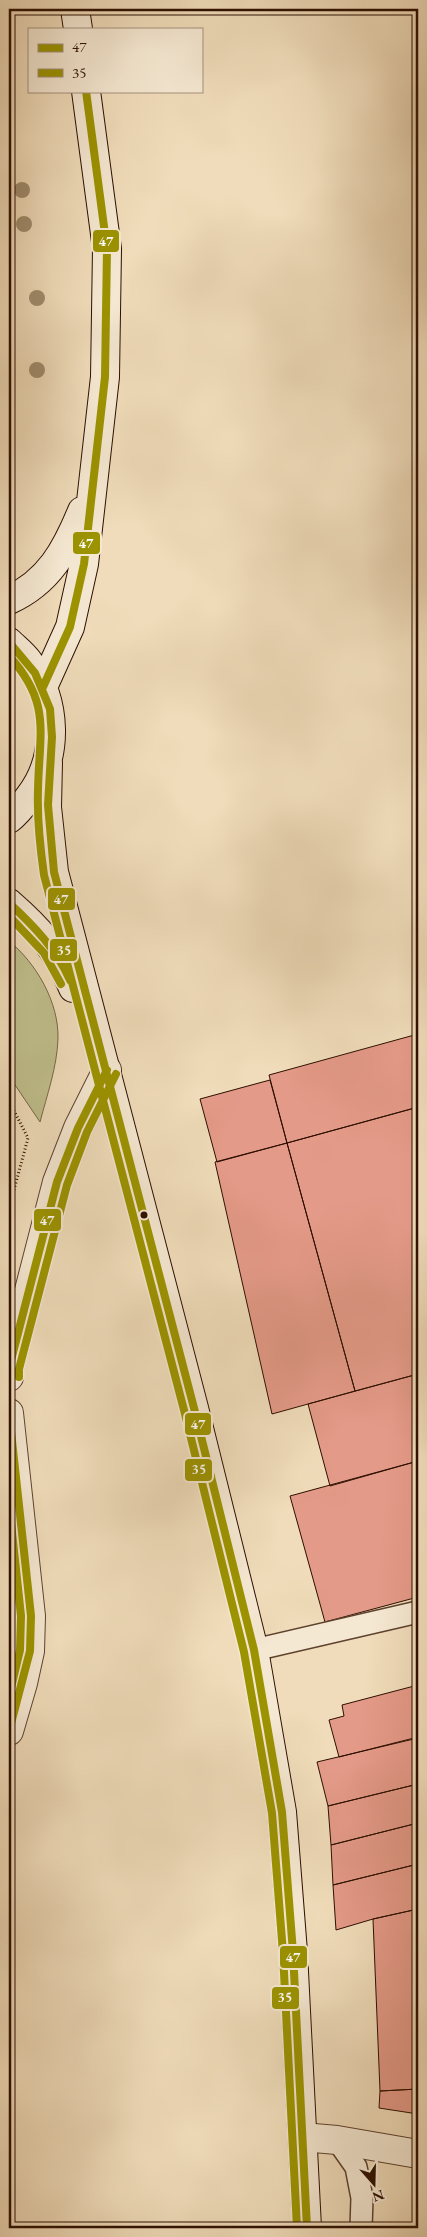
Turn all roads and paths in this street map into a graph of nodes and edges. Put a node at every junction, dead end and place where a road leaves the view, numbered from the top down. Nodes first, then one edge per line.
1 (75, 9) edge
2 (78, 28) edge
3 (86, 92) edge
4 (91, 488) junction
5 (9, 600) edge
6 (9, 642) edge
7 (43, 687) junction
8 (48, 762) junction
9 (9, 820) edge
10 (9, 903) edge
11 (107, 1070) junction
12 (9, 1101) edge
13 (9, 1208) edge
14 (9, 1377) edge
15 (9, 1413) edge
16 (418, 1612) edge
17 (254, 1650) junction
18 (9, 1730) edge
19 (302, 2137) junction
20 (337, 2140) junction
21 (418, 2154) edge
22 (307, 2228) edge
23 (361, 2228) edge

1 - 2 street
3 - 4 street
4 - 5 street
4 - 7 street
6 - 7 street
7 - 8 street
8 - 9 street
8 - 11 street
10 - 11 street
11 - 14 street
11 - 17 street
12 - 13 path
15 - 18 street
16 - 17 lane
17 - 19 street
19 - 20 street
19 - 22 street
20 - 21 street
20 - 23 lane

